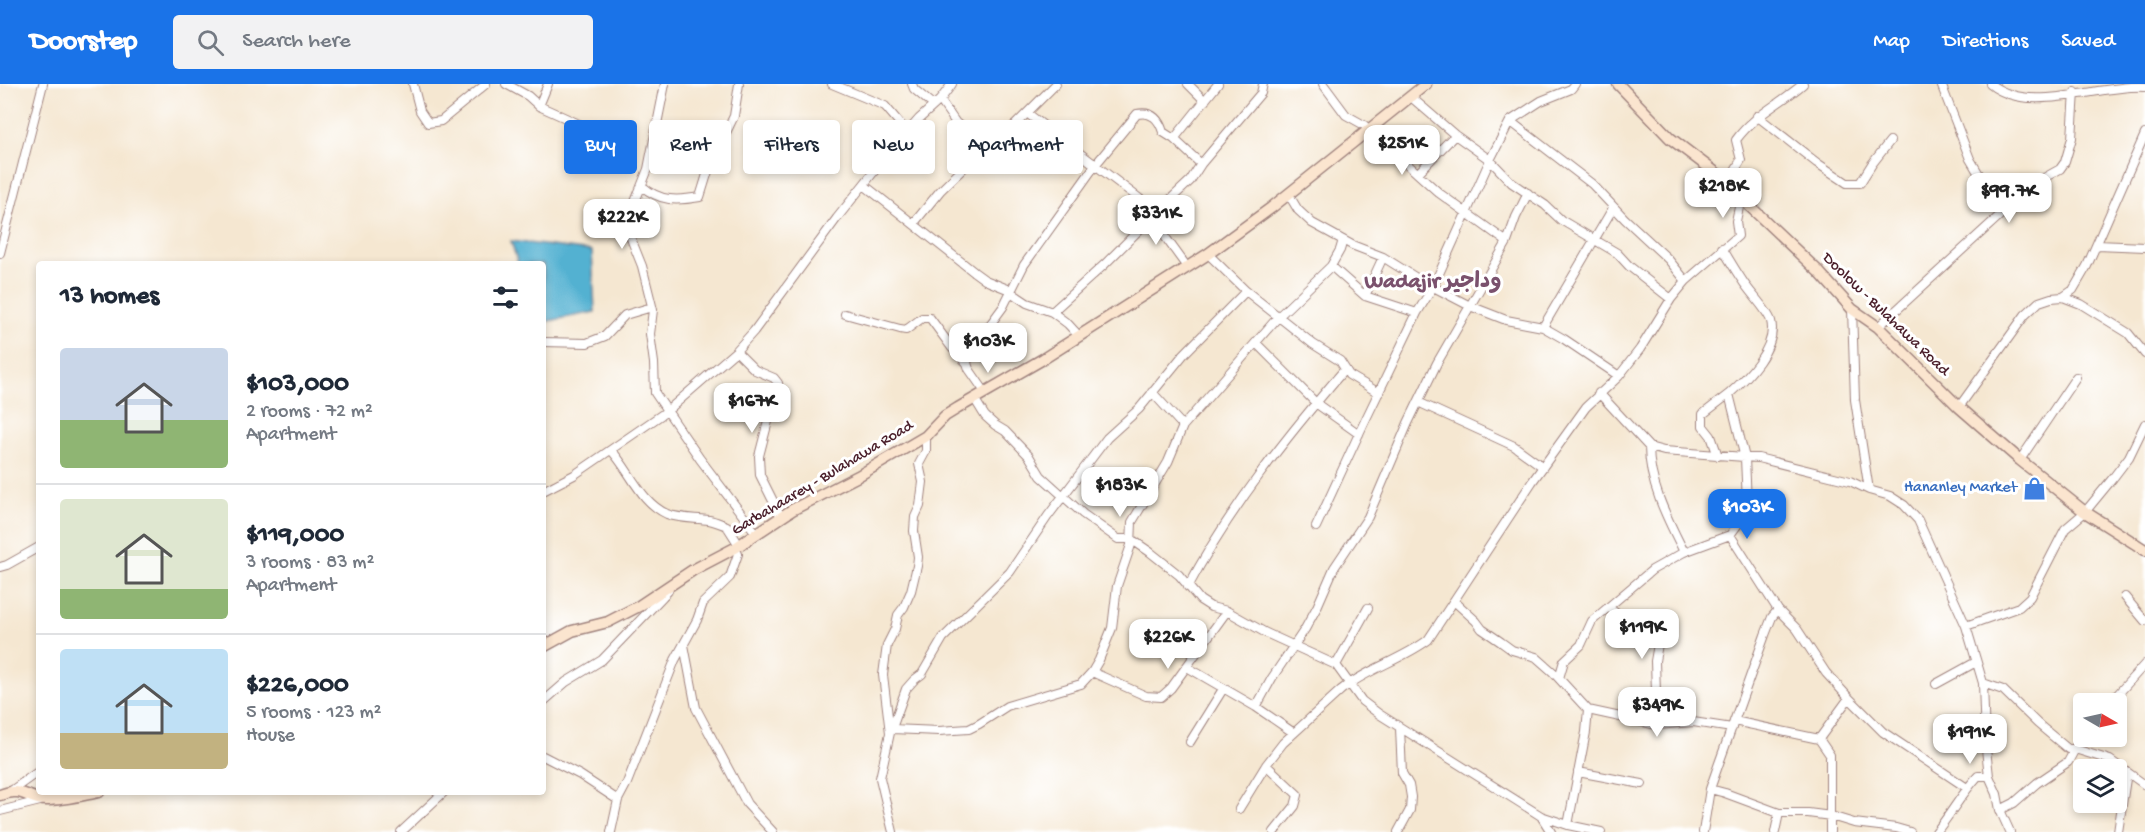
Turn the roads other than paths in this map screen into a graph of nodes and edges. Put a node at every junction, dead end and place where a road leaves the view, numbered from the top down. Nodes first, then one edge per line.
1 (43, 84) edge
2 (413, 84) edge
3 (486, 84) edge
4 (506, 84) edge
5 (548, 84) edge
6 (665, 84) edge
7 (740, 84) edge
8 (832, 84) edge
9 (912, 84) edge
10 (952, 84) edge
11 (1056, 84) edge
12 (1188, 84) edge
13 (1218, 84) edge
14 (1263, 84) edge
15 (1323, 84) edge
16 (1426, 84) edge
17 (1575, 84) edge
18 (1618, 84) edge
19 (1803, 84) edge
20 (1941, 84) edge
21 (1990, 84) edge
22 (2145, 87) edge
23 (2075, 92) junction
24 (1411, 97) junction
25 (1205, 101) junction
26 (936, 103) junction
27 (539, 106) junction
28 (1027, 113) junction
29 (1757, 116) junction
30 (570, 120) edge
31 (897, 120) edge
32 (920, 120) edge
33 (953, 120) edge
34 (1019, 120) edge
35 (1510, 120) junction
36 (1368, 130) junction
37 (2145, 134) edge
38 (1455, 135) junction
39 (1174, 139) junction
40 (1890, 141) dead end
41 (1490, 160) junction
42 (1096, 164) junction
43 (1201, 164) junction
44 (1418, 173) junction
45 (873, 174) edge
46 (958, 174) edge
47 (1728, 182) junction
48 (864, 185) junction
49 (642, 186) junction
50 (1528, 193) junction
51 (1289, 195) junction
52 (1741, 198) junction
53 (1613, 207) junction
54 (1157, 212) junction
55 (1467, 213) junction
56 (2002, 213) junction
57 (914, 223) junction
58 (1595, 239) junction
59 (1343, 240) junction
60 (1507, 242) junction
61 (2097, 245) junction
62 (2145, 247) edge
63 (1722, 248) junction
64 (0, 253) edge
65 (1208, 254) junction
66 (1383, 257) junction
67 (1331, 266) junction
68 (1187, 267) junction
69 (1686, 281) junction
70 (1433, 286) junction
71 (1010, 290) junction
72 (1246, 291) junction
73 (1365, 296) junction
74 (2063, 297) junction
75 (1671, 299) junction
76 (1470, 306) junction
77 (652, 307) junction
78 (1852, 309) junction
79 (1052, 312) junction
80 (845, 314) dead end
81 (1417, 314) junction
82 (1279, 316) junction
83 (1543, 327) junction
84 (1878, 327) junction
85 (1079, 336) junction
86 (546, 342) edge
87 (1256, 343) junction
88 (736, 351) junction
89 (2145, 354) edge
90 (967, 363) junction
91 (1345, 369) junction
92 (1619, 376) junction
93 (2076, 377) dead end
94 (986, 392) junction
95 (1152, 392) junction
96 (1379, 393) junction
97 (1599, 393) junction
98 (1729, 394) junction
99 (974, 398) junction
100 (1418, 402) junction
101 (1317, 404) junction
102 (1959, 407) junction
103 (667, 411) junction
104 (2145, 424) edge
105 (1183, 426) junction
106 (1359, 434) junction
107 (926, 436) junction
108 (1649, 447) junction
109 (612, 450) junction
110 (1718, 456) junction
111 (1745, 458) junction
112 (2019, 460) junction
113 (1543, 467) junction
114 (546, 489) edge
115 (1869, 490) junction
116 (1063, 496) junction
117 (2085, 512) junction
118 (781, 517) junction
119 (1316, 527) dead end
120 (756, 533) junction
121 (1730, 535) junction
122 (1131, 539) junction
123 (737, 546) junction
124 (36, 549) edge
125 (2145, 549) edge
126 (1684, 552) junction
127 (0, 567) edge
128 (675, 583) junction
129 (1188, 588) junction
130 (2125, 597) dead end
131 (1454, 601) junction
132 (1368, 608) dead end
133 (1609, 608) junction
134 (1778, 610) junction
135 (1227, 611) junction
136 (2145, 621) edge
137 (1966, 626) junction
138 (546, 644) edge
139 (684, 645) junction
140 (1295, 645) junction
141 (1976, 662) junction
142 (2145, 664) edge
143 (1336, 665) junction
144 (1187, 667) junction
145 (1092, 672) junction
146 (1559, 678) junction
147 (1983, 682) junction
148 (1350, 683) junction
149 (1936, 684) dead end
150 (1223, 688) junction
151 (2119, 693) edge
152 (1849, 698) junction
153 (546, 699) edge
154 (1256, 707) junction
155 (1588, 710) junction
156 (1733, 724) junction
157 (1657, 725) junction
158 (1400, 728) junction
159 (891, 731) junction
160 (1294, 734) junction
161 (1819, 739) junction
162 (1190, 742) dead end
163 (2075, 749) junction
164 (546, 758) edge
165 (2107, 759) edge
166 (1266, 765) junction
167 (1578, 772) junction
168 (2127, 772) edge
169 (36, 773) edge
170 (1989, 776) junction
171 (1642, 784) dead end
172 (2145, 785) edge
173 (1967, 788) junction
174 (1710, 789) junction
175 (5, 793) edge
176 (81, 795) edge
177 (441, 795) edge
178 (44, 801) junction
179 (618, 801) junction
180 (1239, 809) dead end
181 (2000, 810) junction
182 (0, 811) edge
183 (1779, 813) junction
184 (2121, 813) edge
185 (1541, 816) junction
186 (1830, 816) junction
187 (1568, 825) junction
188 (401, 832) edge
189 (611, 832) edge
190 (772, 832) edge
191 (893, 832) edge
192 (1274, 832) edge
193 (1398, 832) edge
194 (1551, 832) edge
195 (1601, 832) edge
196 (1703, 832) edge
197 (1775, 832) edge
198 (1830, 832) edge
199 (1910, 832) edge
200 (1936, 832) edge
201 (2010, 832) edge
202 (2118, 832) edge

1 - 64 street
2 - 3 street
4 - 27 street
5 - 27 street
6 - 49 street
7 - 49 street
8 - 31 street
9 - 26 street
10 - 26 street
11 - 28 street
12 - 25 street
13 - 25 street
14 - 43 street
15 - 36 street
16 - 24 main road, Garbahaarey - Bulahawa Road
17 - 35 street
18 - 47 main road, Doolow - Bulahawa Road
19 - 29 street
20 - 56 street
21 - 23 street
22 - 23 street
23 - 56 street
24 - 36 main road, Garbahaarey - Bulahawa Road
24 - 38 street
25 - 39 street
26 - 32 street
26 - 33 street
27 - 30 street
28 - 34 street
28 - 42 street
29 - 40 street
29 - 47 street
35 - 41 street
35 - 53 street
36 - 44 street
36 - 51 main road, Garbahaarey - Bulahawa Road
37 - 61 street
38 - 41 street
38 - 44 street
39 - 42 street
39 - 43 street
41 - 50 street
41 - 55 street
42 - 54 street
42 - 71 street
43 - 54 street
44 - 55 street
45 - 48 street
46 - 57 street
47 - 52 main road, Doolow - Bulahawa Road
48 - 57 street
48 - 88 street
49 - 77 street
50 - 58 street
50 - 60 street
51 - 59 street
51 - 65 main road, Garbahaarey - Bulahawa Road
52 - 63 street
52 - 78 main road, Doolow - Bulahawa Road
53 - 58 street
53 - 69 street
54 - 68 street
54 - 79 street
55 - 60 street
55 - 70 street
56 - 84 street
57 - 71 street
58 - 75 street
58 - 83 street
59 - 66 street
59 - 67 street
60 - 76 street
61 - 62 street
61 - 74 street
63 - 69 street
63 - 98 street
65 - 68 main road, Garbahaarey - Bulahawa Road
65 - 72 street
66 - 70 street
66 - 73 street
67 - 73 street
67 - 82 street
68 - 85 main road, Garbahaarey - Bulahawa Road
69 - 75 street
70 - 76 street
70 - 81 street
71 - 79 street
71 - 90 street
72 - 82 street
72 - 95 street
73 - 81 street
74 - 89 street
74 - 102 street
75 - 92 street
76 - 83 street
76 - 100 street
77 - 86 street
77 - 103 street
78 - 84 main road, Doolow - Bulahawa Road
78 - 115 street
79 - 85 street
80 - 90 street
81 - 96 street
82 - 87 street
82 - 91 street
83 - 92 street
84 - 102 main road, Doolow - Bulahawa Road
85 - 94 main road, Garbahaarey - Bulahawa Road
87 - 101 street
87 - 105 street
88 - 103 street
88 - 118 street
90 - 94 street
91 - 96 street
91 - 101 street
92 - 97 street
93 - 112 street
94 - 99 main road, Garbahaarey - Bulahawa Road
95 - 105 street
95 - 116 street
96 - 106 street
97 - 108 street
97 - 113 street
98 - 110 street
98 - 111 street
99 - 107 main road, Garbahaarey - Bulahawa Road
99 - 116 street
100 - 113 street
100 - 140 street
101 - 106 street
101 - 129 street
102 - 112 main road, Doolow - Bulahawa Road
103 - 109 street
103 - 120 street
104 - 117 street
105 - 122 street
106 - 119 street
107 - 118 main road, Garbahaarey - Bulahawa Road
107 - 159 street
108 - 110 street
108 - 126 street
109 - 114 street
109 - 123 street
110 - 111 street
111 - 115 street
111 - 121 street
112 - 117 main road, Doolow - Bulahawa Road
113 - 131 street
115 - 137 street
116 - 122 street
116 - 159 street
117 - 125 main road, Doolow - Bulahawa Road
117 - 137 street
118 - 120 main road, Garbahaarey - Bulahawa Road
120 - 123 main road, Garbahaarey - Bulahawa Road
121 - 126 street
121 - 134 street
122 - 129 street
122 - 145 street
123 - 128 main road, Garbahaarey - Bulahawa Road
123 - 139 street
124 - 127 street
126 - 133 street
128 - 138 main road, Garbahaarey - Bulahawa Road
128 - 153 street
129 - 135 street
130 - 136 street
131 - 146 street
131 - 148 street
132 - 143 street
133 - 146 street
133 - 157 street
134 - 152 street
134 - 156 street
135 - 140 street
135 - 144 street
137 - 141 street
139 - 179 street
139 - 190 street
140 - 143 street
140 - 154 street
141 - 147 street
141 - 149 street
142 - 151 street
143 - 148 street
144 - 145 street
144 - 150 street
145 - 159 street
146 - 155 street
147 - 163 street
147 - 170 street
148 - 158 street
148 - 160 street
150 - 154 street
150 - 162 street
152 - 161 street
152 - 173 street
154 - 160 street
155 - 157 street
155 - 167 street
156 - 157 street
156 - 161 street
156 - 174 street
158 - 185 street
158 - 193 street
159 - 191 street
160 - 166 street
161 - 186 street
163 - 165 street
163 - 181 street
164 - 179 street
166 - 180 street
166 - 192 street
167 - 171 street
167 - 187 street
168 - 172 street
169 - 175 street
170 - 173 street
170 - 181 street
173 - 200 street
174 - 183 street
174 - 196 street
175 - 178 main road
176 - 178 main road
177 - 188 street
178 - 182 street
179 - 189 street
181 - 201 street
183 - 186 street
183 - 197 street
184 - 202 street
185 - 187 street
185 - 194 street
186 - 198 street
186 - 199 street
187 - 195 street

